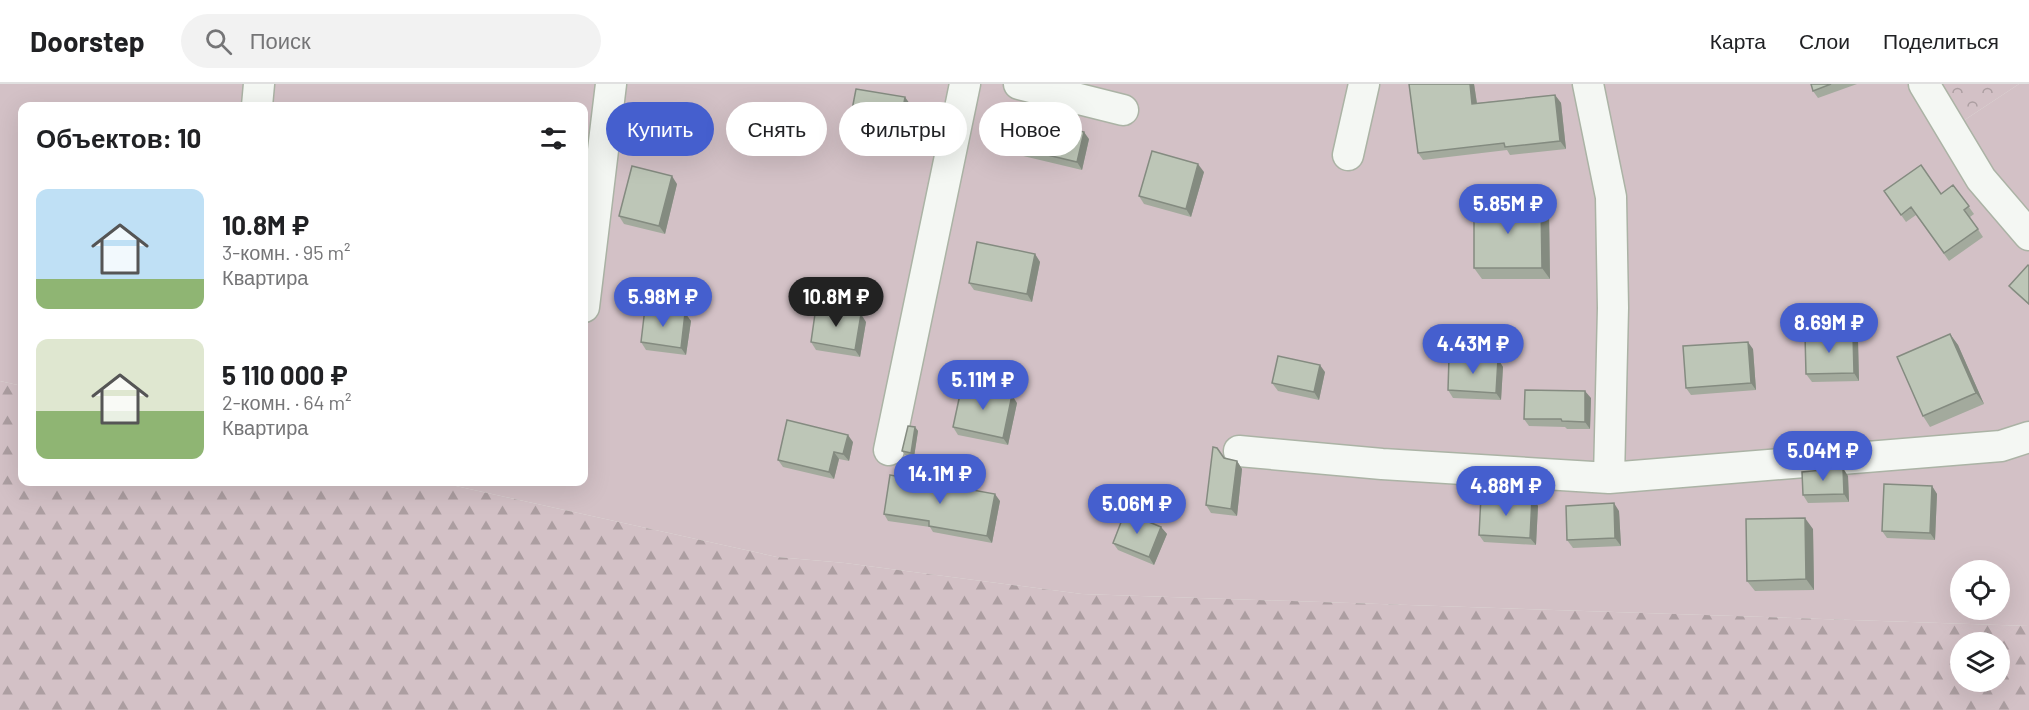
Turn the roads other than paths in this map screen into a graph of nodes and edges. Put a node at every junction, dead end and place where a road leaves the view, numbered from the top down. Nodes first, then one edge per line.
1 (259, 84) edge
2 (611, 84) edge
3 (965, 84) edge
4 (1019, 84) edge
5 (1365, 84) edge
6 (1588, 84) edge
7 (1924, 84) edge
8 (257, 102) edge
9 (1123, 110) dead end
10 (1348, 155) dead end
11 (2029, 235) edge
12 (588, 274) edge
13 (2029, 437) edge
14 (889, 450) dead end
15 (1239, 451) dead end
16 (1609, 478) junction

1 - 8 street
2 - 12 street
3 - 14 street
4 - 9 street
5 - 10 street
6 - 16 street
7 - 11 street
13 - 16 street
15 - 16 street

